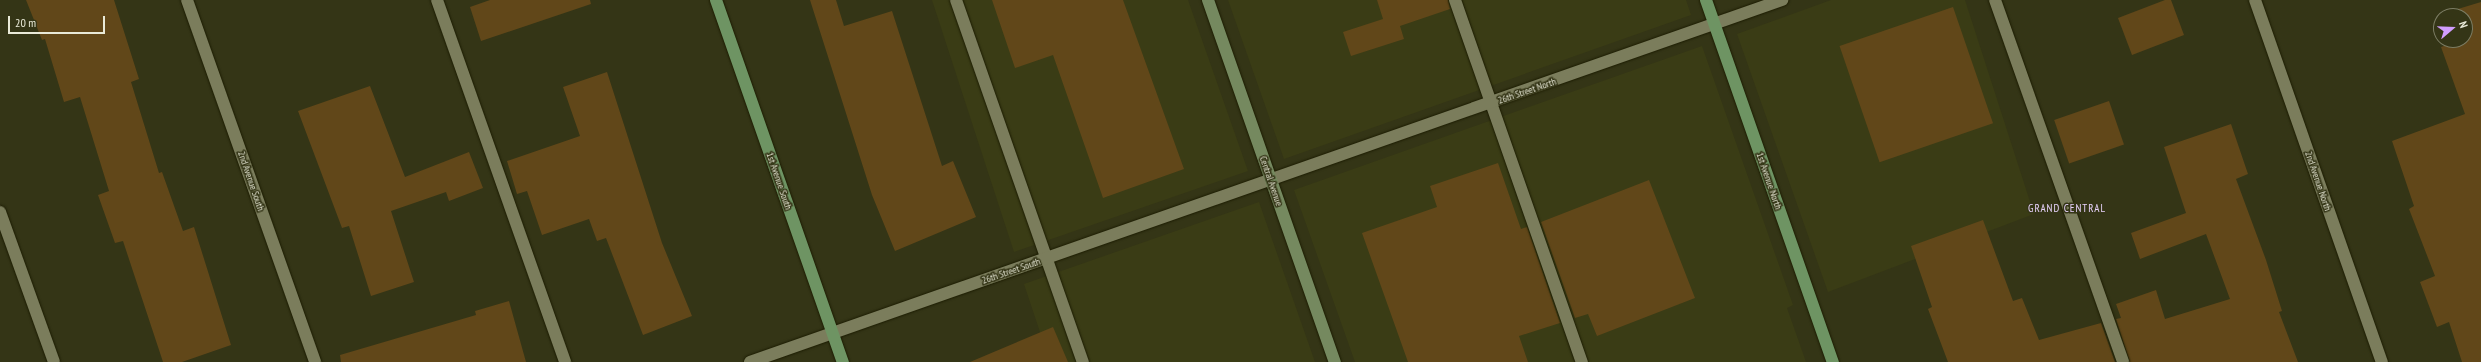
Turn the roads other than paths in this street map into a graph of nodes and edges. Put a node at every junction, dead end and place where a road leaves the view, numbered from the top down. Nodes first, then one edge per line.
1 (187, 0) edge
2 (437, 0) edge
3 (716, 0) edge
4 (956, 0) edge
5 (1208, 0) edge
6 (1455, 0) edge
7 (1706, 0) edge
8 (1782, 0) edge
9 (1995, 0) edge
10 (2255, 0) edge
11 (1714, 24) junction
12 (1492, 103) junction
13 (1271, 180) junction
14 (0, 212) edge
15 (1047, 259) junction
16 (832, 333) junction
17 (54, 362) edge
18 (315, 362) edge
19 (565, 362) edge
20 (750, 362) edge
21 (843, 362) edge
22 (1083, 362) edge
23 (1334, 362) edge
24 (1582, 362) edge
25 (1833, 362) edge
26 (2123, 362) edge
27 (2382, 362) edge

1 - 18 street, 2nd Avenue South
2 - 19 street
3 - 16 main road, 1st Avenue South
4 - 15 street
5 - 13 street, Central Avenue
6 - 12 street
7 - 11 main road, 1st Avenue North
8 - 11 street, 26th Street North
9 - 26 street
10 - 27 street, 2nd Avenue North
11 - 12 street, 26th Street North
11 - 25 main road, 1st Avenue North
12 - 13 street, 26th Street North
12 - 24 street
13 - 15 street, 26th Street South
13 - 23 street, Central Avenue
14 - 17 street
15 - 16 street, 26th Street South
15 - 22 street
16 - 20 street, 26th Street South
16 - 21 main road, 1st Avenue South

